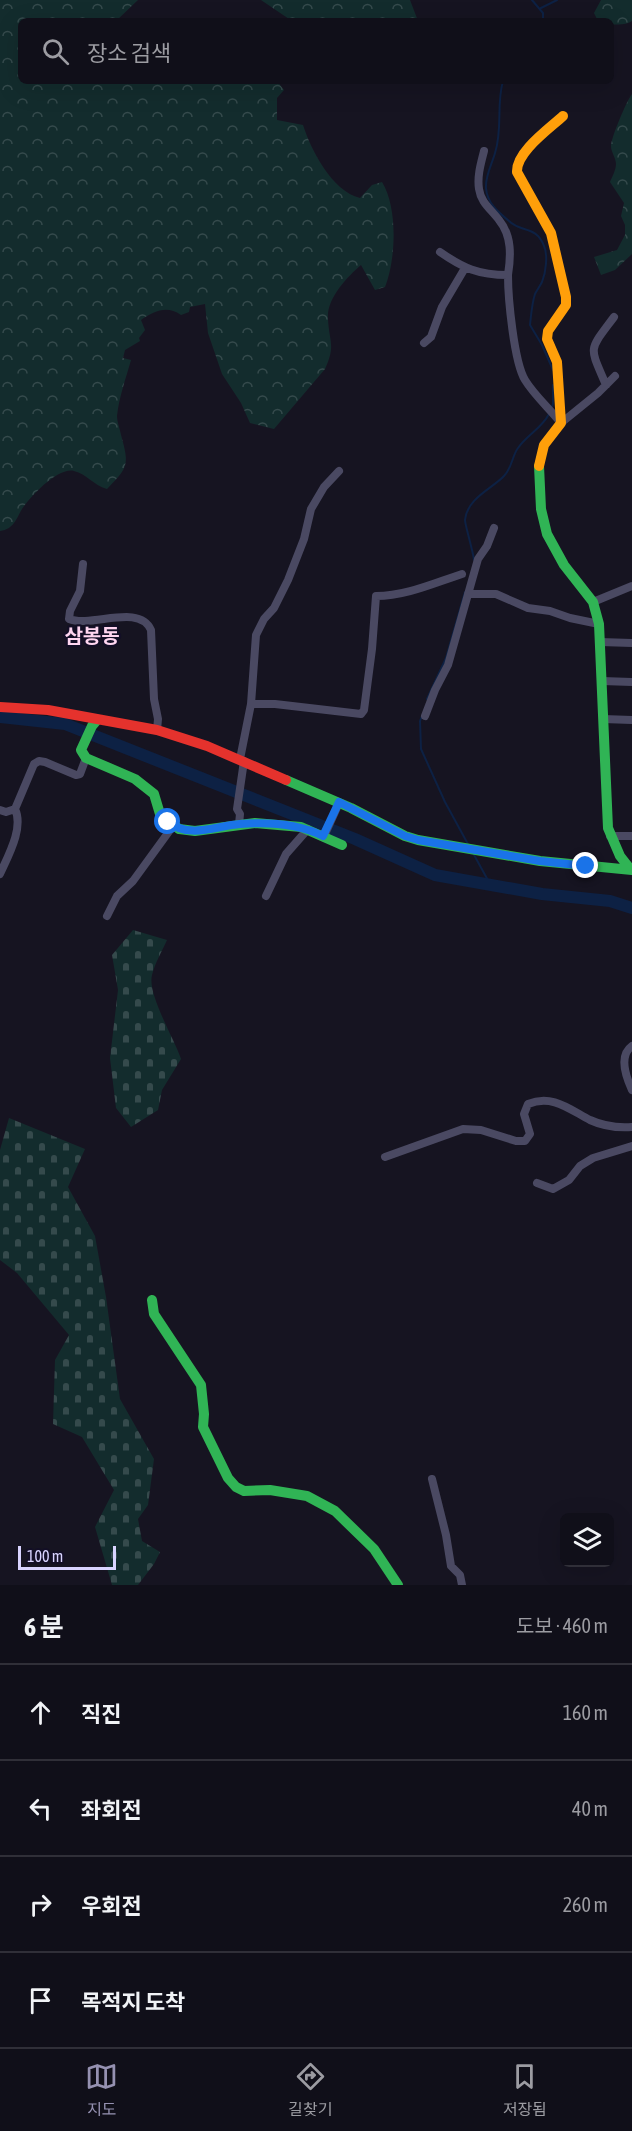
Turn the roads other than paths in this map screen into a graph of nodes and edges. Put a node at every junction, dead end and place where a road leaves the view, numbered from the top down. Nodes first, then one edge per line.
1 (563, 116) dead end
2 (484, 151) dead end
3 (440, 252) dead end
4 (465, 268) junction
5 (508, 275) junction
6 (614, 316) dead end
7 (424, 343) dead end
8 (615, 376) dead end
9 (606, 385) junction
10 (561, 423) junction
11 (339, 471) dead end
12 (494, 528) dead end
13 (83, 564) dead end
14 (462, 574) dead end
15 (632, 586) edge
16 (468, 594) junction
17 (593, 602) junction
18 (599, 624) junction
19 (600, 642) junction
20 (632, 643) edge
21 (602, 681) junction
22 (632, 682) edge
23 (251, 704) junction
24 (0, 707) edge
25 (425, 716) dead end
26 (603, 719) junction
27 (632, 720) edge
28 (94, 723) junction
29 (157, 730) junction
30 (86, 758) junction
31 (242, 760) junction
32 (339, 802) junction
33 (15, 809) junction
34 (0, 810) edge
35 (239, 824) junction
36 (173, 826) junction
37 (308, 829) junction
38 (324, 835) junction
39 (610, 836) junction
40 (632, 836) edge
41 (342, 845) dead end
42 (632, 870) edge
43 (0, 874) edge
44 (266, 896) dead end
45 (106, 916) dead end
46 (632, 1046) edge
47 (632, 1090) edge
48 (632, 1127) edge
49 (632, 1146) edge
50 (385, 1157) dead end
51 (537, 1183) dead end
52 (152, 1300) dead end
53 (432, 1479) dead end
54 (398, 1585) edge
55 (462, 1585) edge

1 - 10 street
2 - 5 street
3 - 4 street
4 - 5 street
4 - 7 street
5 - 10 street
6 - 9 street
8 - 9 street
9 - 10 street
10 - 17 street
11 - 23 street
12 - 16 street
13 - 29 street
14 - 23 street
15 - 17 street
16 - 18 street
16 - 25 street
17 - 18 street
18 - 19 street
19 - 20 street
19 - 21 street
21 - 22 street
21 - 26 street
23 - 31 street
24 - 28 street
26 - 27 street
26 - 39 street
28 - 29 street
28 - 30 street
29 - 31 street
30 - 33 street
30 - 36 street
31 - 32 street
31 - 35 street
32 - 38 street
32 - 42 street
33 - 34 street
33 - 43 street
35 - 36 street
35 - 37 street
36 - 45 street
37 - 38 street
37 - 44 street
38 - 41 street
39 - 40 street
39 - 42 street
46 - 47 street
48 - 50 street
49 - 51 street
52 - 54 street
53 - 55 street

